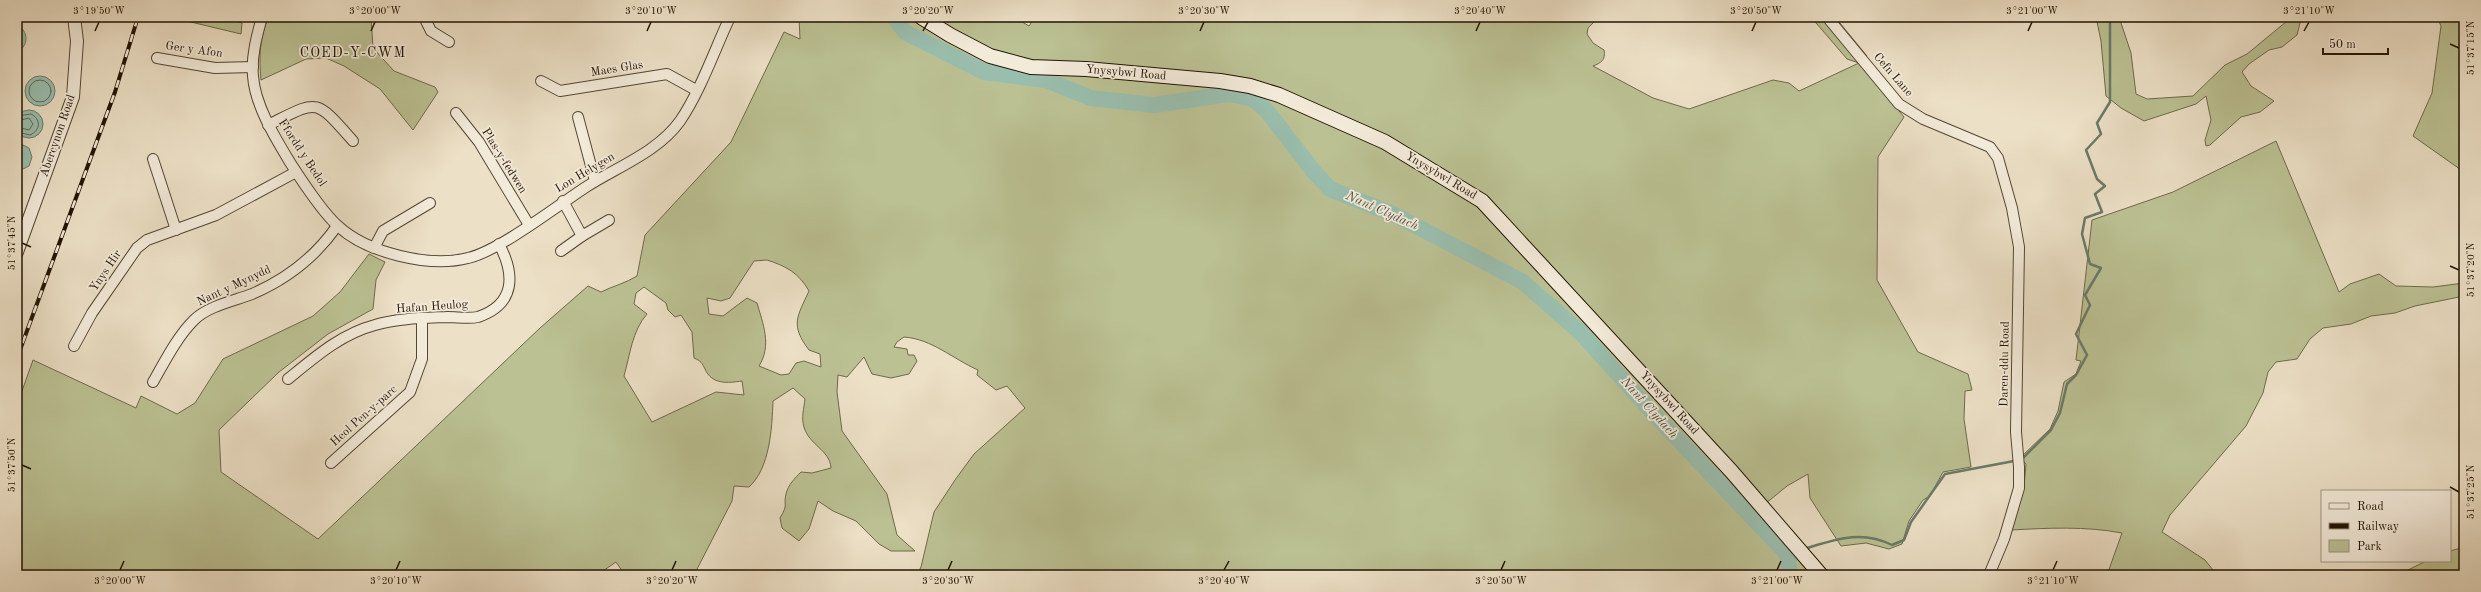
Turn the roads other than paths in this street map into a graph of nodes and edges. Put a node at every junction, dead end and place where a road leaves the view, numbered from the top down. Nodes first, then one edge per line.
1 (74, 17) edge
2 (262, 17) edge
3 (424, 17) edge
4 (730, 17) edge
5 (921, 17) edge
6 (1827, 17) edge
7 (448, 42) dead end
8 (157, 58) dead end
9 (253, 67) junction
10 (541, 81) dead end
11 (696, 90) junction
12 (456, 113) dead end
13 (578, 117) dead end
14 (268, 126) junction
15 (353, 141) dead end
16 (1996, 152) joint
17 (153, 159) dead end
18 (296, 172) junction
19 (595, 181) junction
20 (563, 201) junction
21 (430, 203) dead end
22 (609, 220) dead end
23 (528, 225) junction
24 (337, 226) junction
25 (176, 230) junction
26 (582, 236) junction
27 (499, 244) junction
28 (374, 248) junction
29 (561, 251) dead end
30 (17, 252) edge
31 (422, 318) junction
32 (74, 346) dead end
33 (288, 379) dead end
34 (153, 382) dead end
35 (331, 463) dead end
36 (1821, 575) edge
37 (1989, 575) edge

1 - 30 street, Abercynon Road
2 - 9 street, Ffordd y Bedol
3 - 7 street
4 - 11 street, Lon Helygen
5 - 36 main road, Ynysybwl Road
6 - 16 street, Cefn Lane
8 - 9 street, Ger y Afon
9 - 14 street, Ffordd y Bedol
10 - 11 street, Maes Glas
11 - 19 street, Lon Helygen
12 - 23 street, Plas-y-fedwen
13 - 19 street
14 - 15 street
14 - 18 street, Ffordd y Bedol
16 - 37 street, Daren-ddu Road
17 - 25 street
18 - 24 street, Ffordd y Bedol
18 - 25 street, Ynys Hir
19 - 20 street, Lon Helygen
20 - 23 street, Lon Helygen
20 - 26 street
21 - 28 street
22 - 26 street
23 - 27 street, Lon Helygen
24 - 28 street, Ffordd y Bedol
24 - 34 street, Nant y Mynydd
25 - 32 street, Ynys Hir
26 - 29 street
27 - 28 street, Lon Helygen
27 - 31 street, Hafan Heulog
31 - 33 street, Hafan Heulog
31 - 35 street, Heol Pen-y-parc

